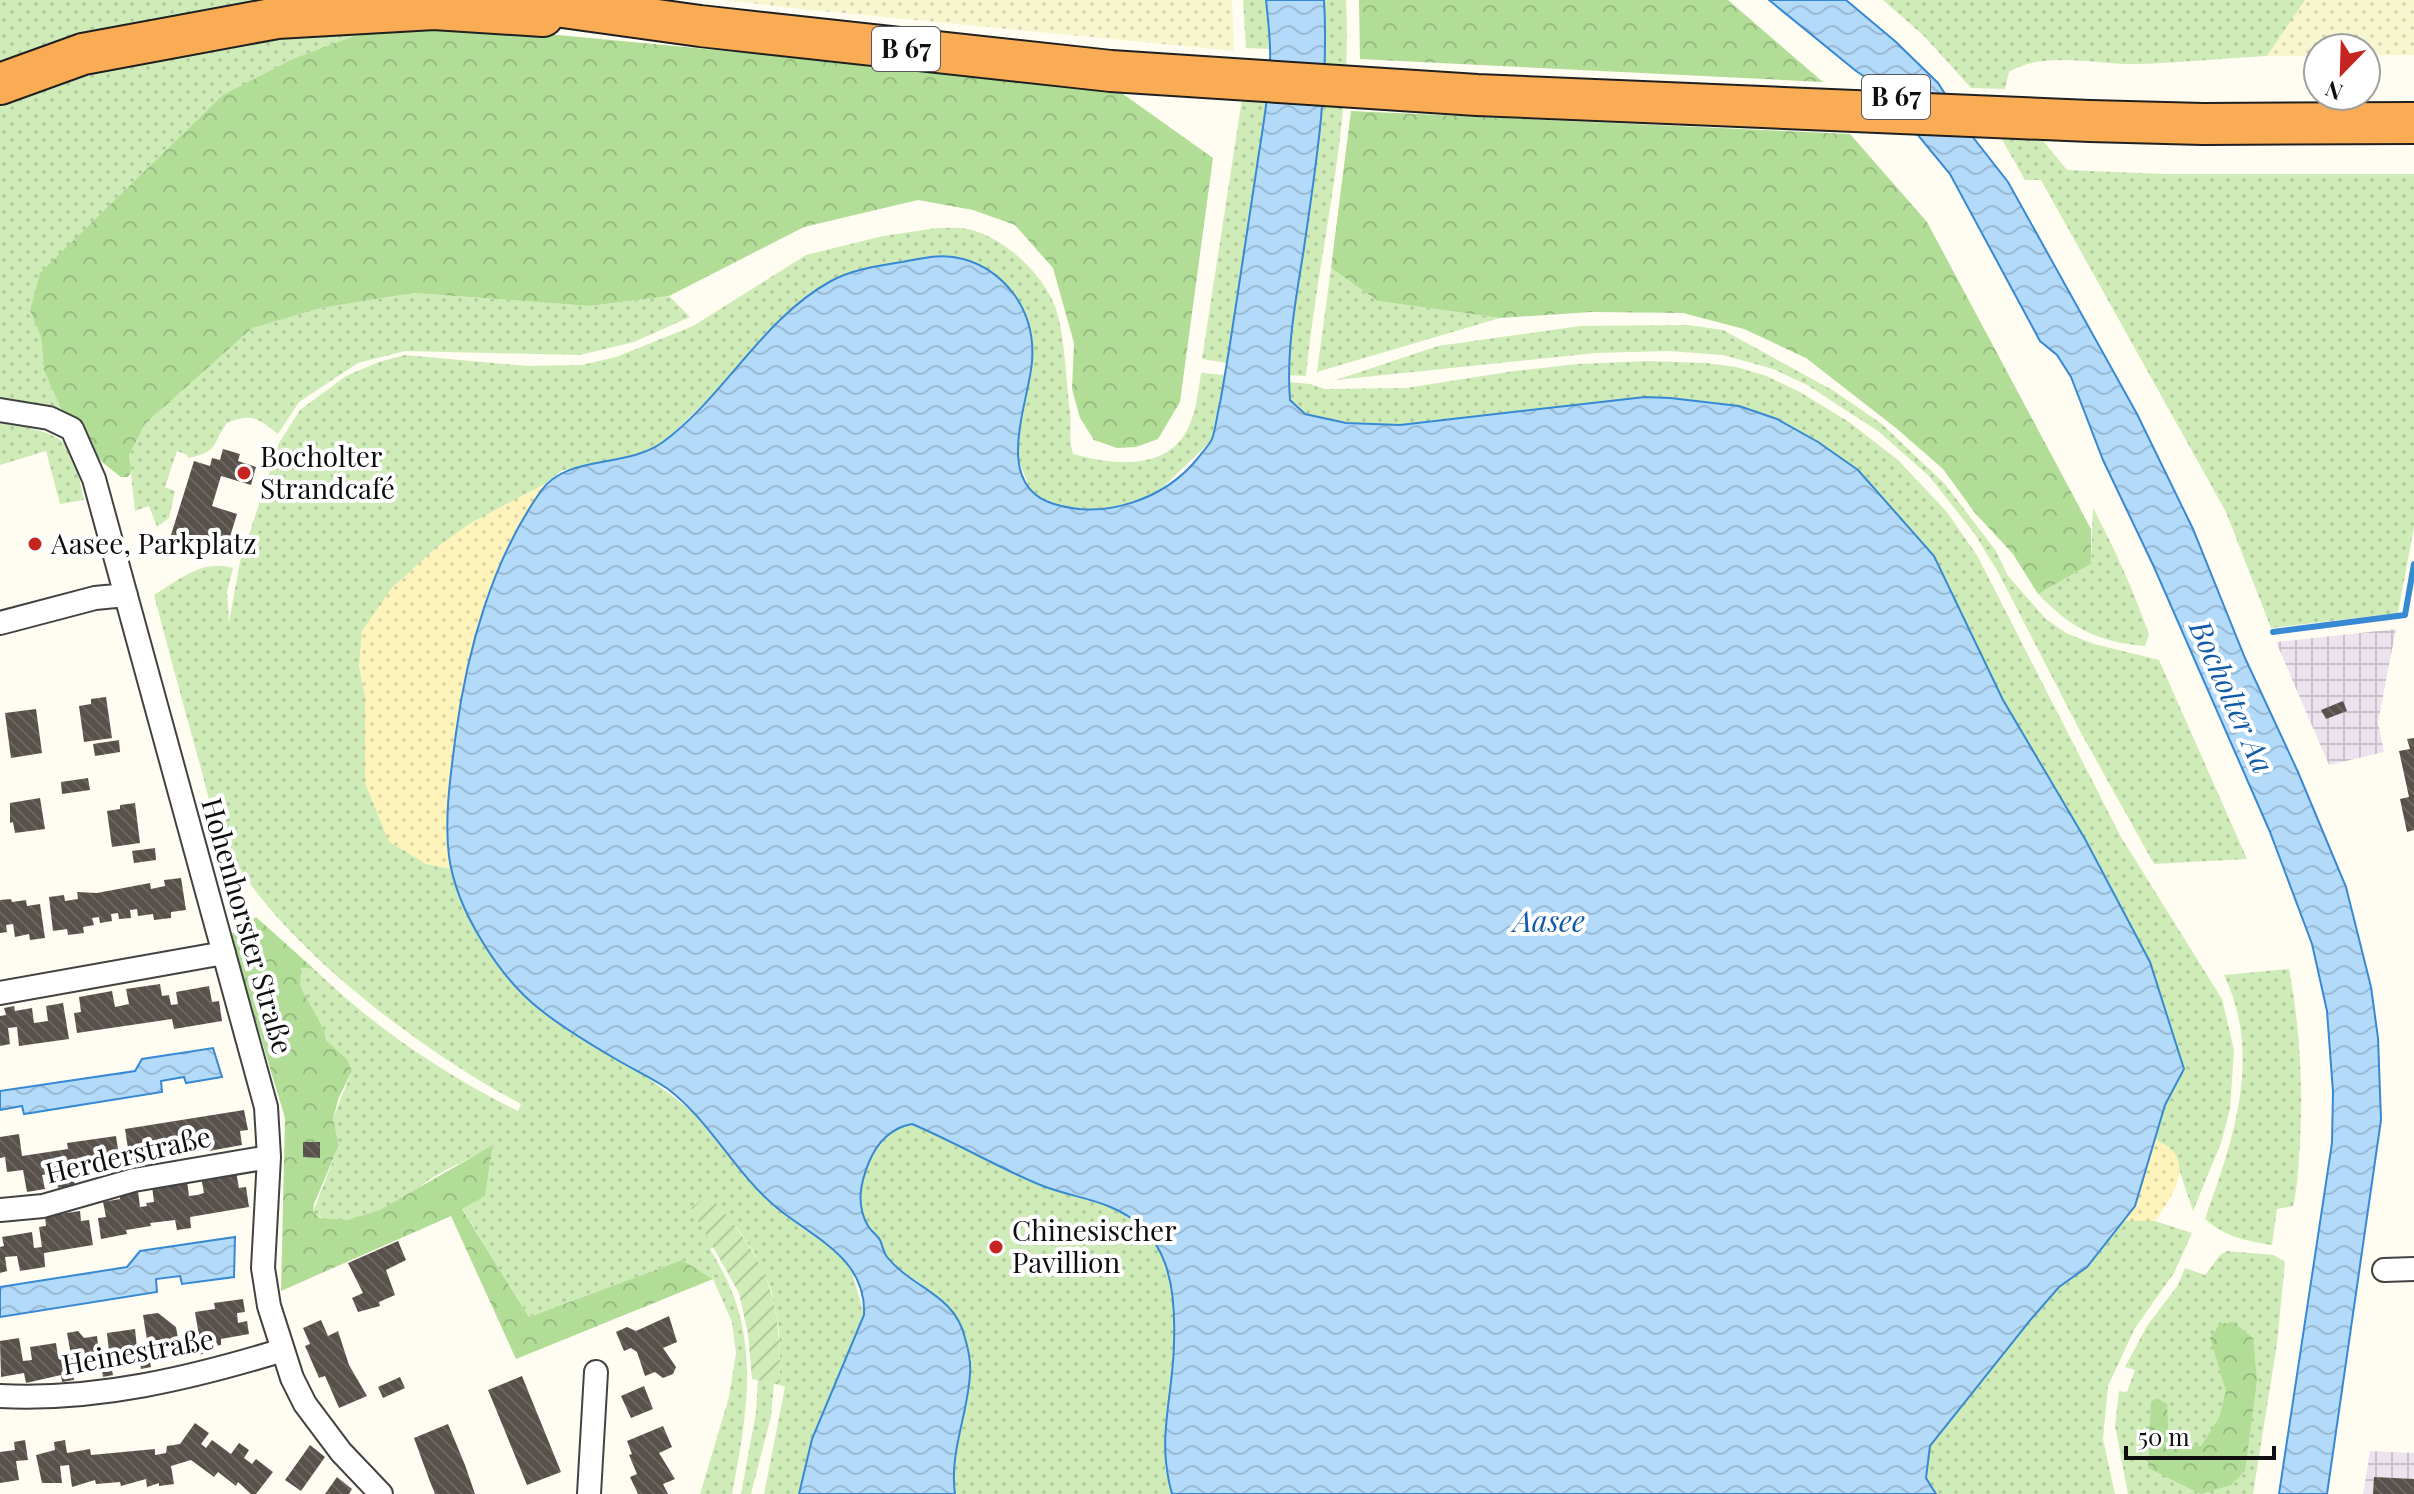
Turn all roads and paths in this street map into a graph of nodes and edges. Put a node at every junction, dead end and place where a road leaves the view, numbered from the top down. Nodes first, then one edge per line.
1 (512, 0) edge
2 (644, 0) edge
3 (700, 26) junction
4 (1112, 61) junction
5 (0, 84) edge
6 (2414, 102) edge
7 (2089, 113) junction
8 (2414, 123) edge
9 (0, 410) edge
10 (126, 595) junction
11 (0, 623) edge
12 (224, 953) junction
13 (0, 993) edge
14 (269, 1157) junction
15 (0, 1210) edge
16 (2414, 1269) edge
17 (2384, 1270) dead end
18 (283, 1350) junction
19 (596, 1372) dead end
20 (0, 1396) edge
21 (381, 1494) edge
22 (589, 1494) edge

1 - 3 highway, B 67
2 - 4 highway, B 67
3 - 4 highway, B 67
3 - 5 highway, B 67
4 - 7 highway, B 67
6 - 7 highway, B 67
7 - 8 highway, B 67
9 - 10 street, Hohenhorster Straße
10 - 11 street
10 - 12 street, Hohenhorster Straße
12 - 13 street
12 - 14 street, Hohenhorster Straße
14 - 15 street, Herderstraße
14 - 18 street, Hohenhorster Straße
16 - 17 street
18 - 20 street, Heinestraße
18 - 21 street, Hohenhorster Straße
19 - 22 street

